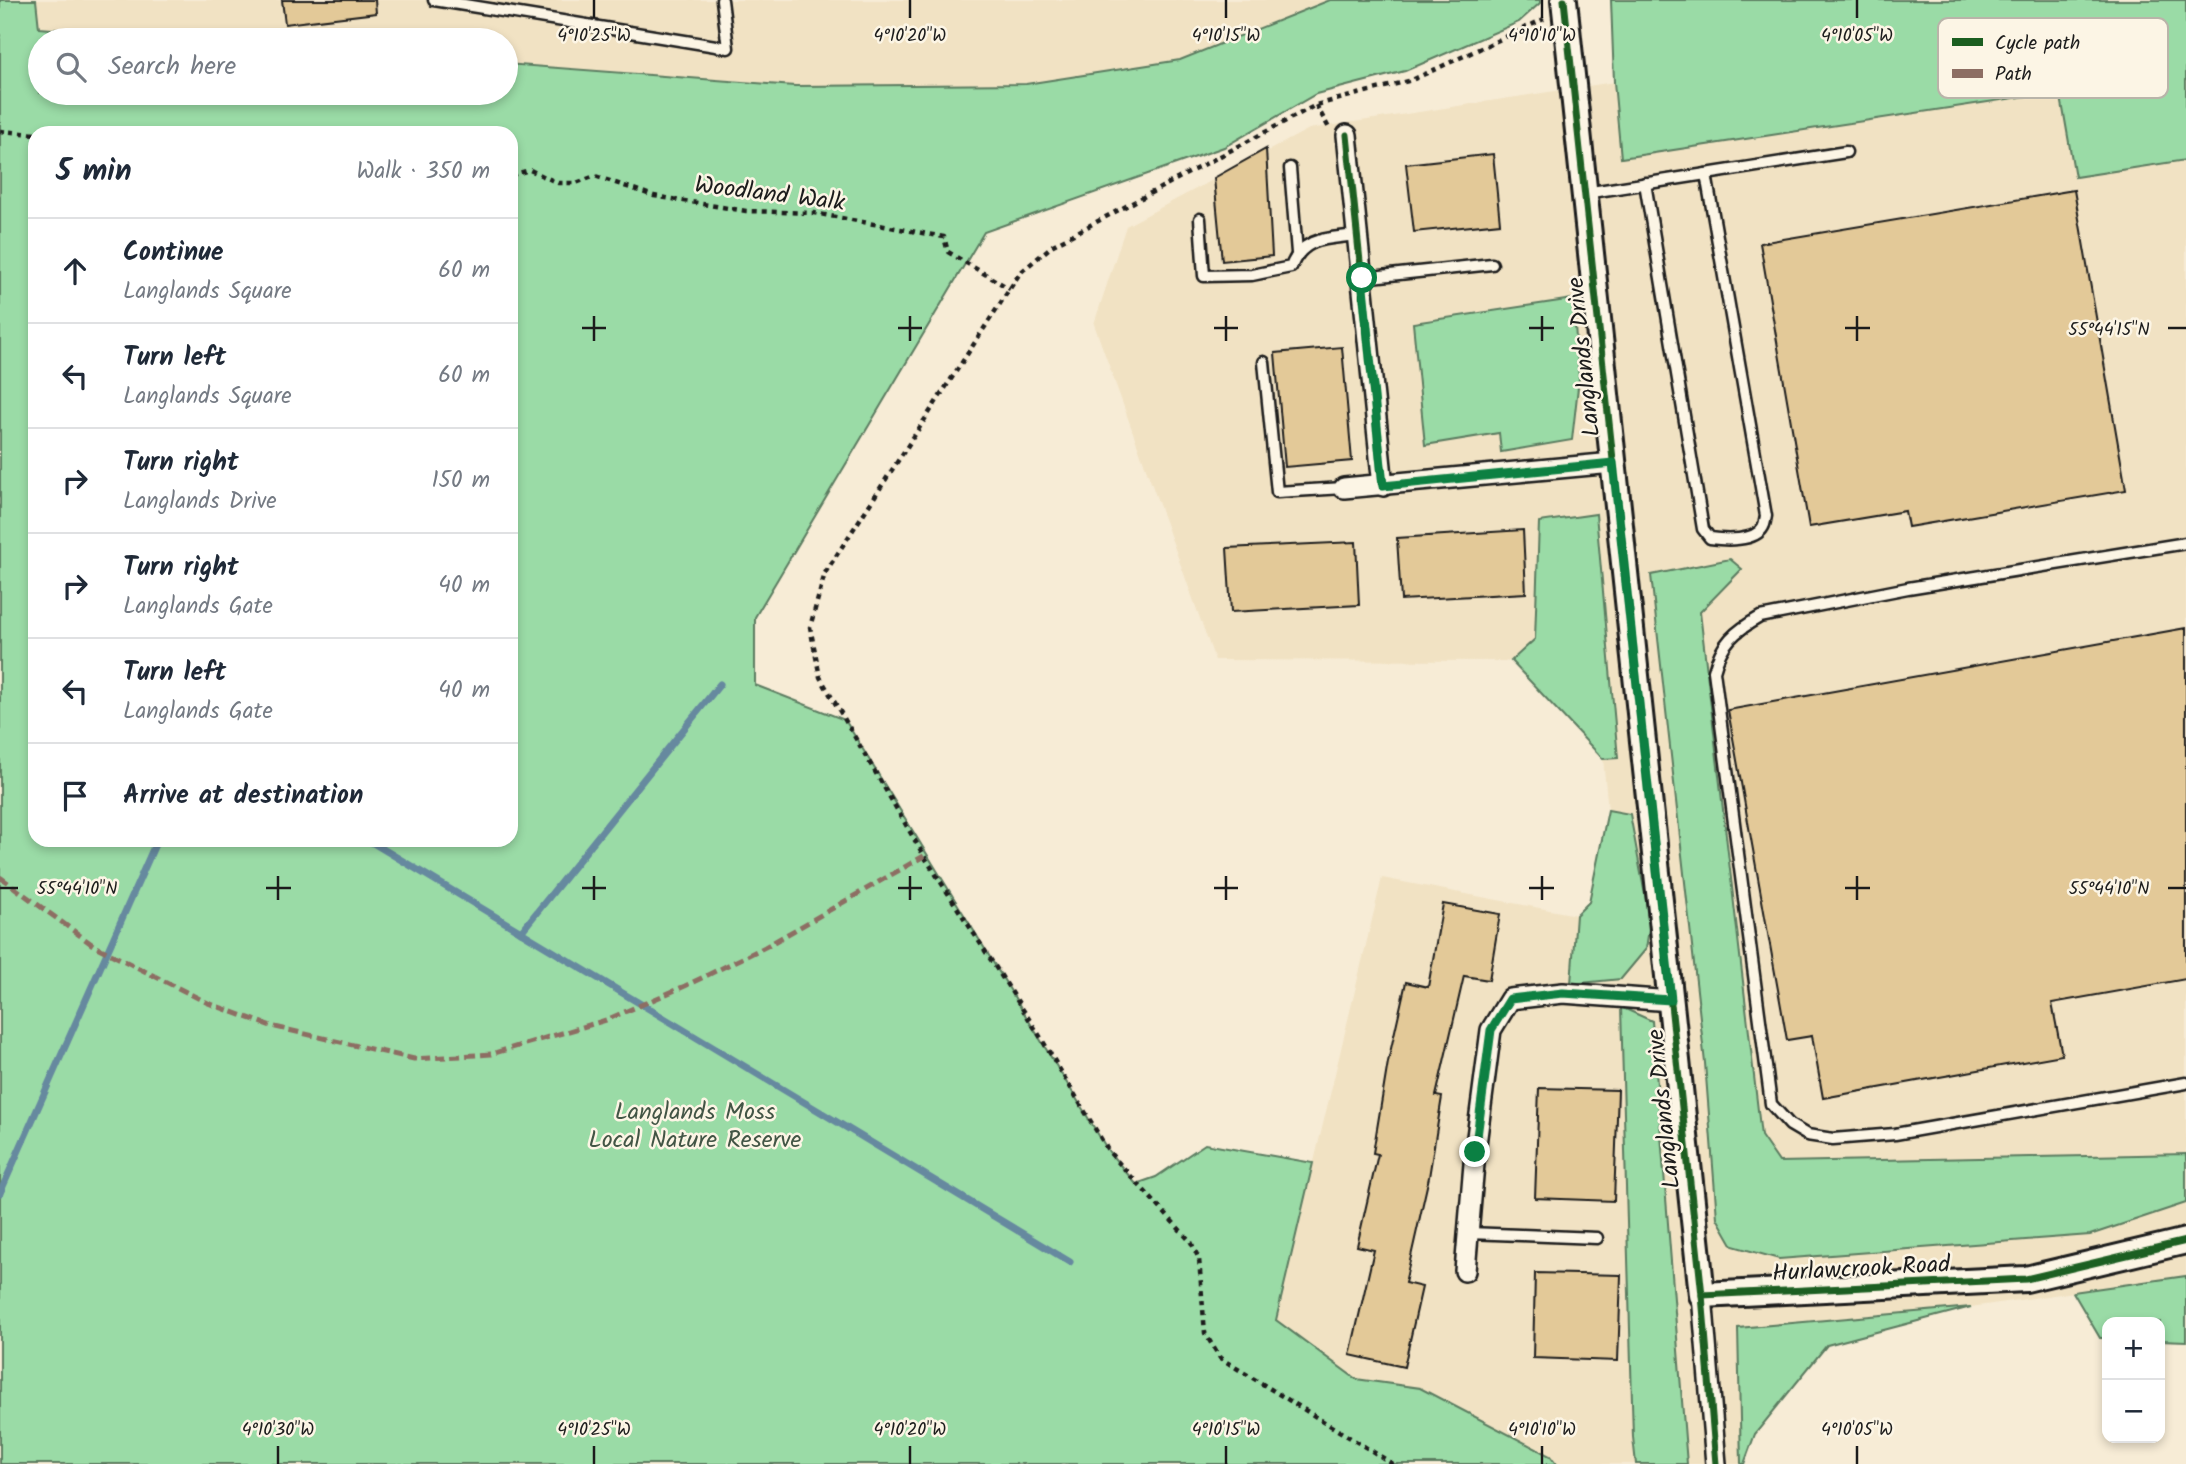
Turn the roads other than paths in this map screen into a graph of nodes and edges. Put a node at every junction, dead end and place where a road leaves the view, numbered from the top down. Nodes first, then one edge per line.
1 (434, 0) edge
2 (722, 0) edge
3 (1557, 5) edge
4 (1347, 135) dead end
5 (1846, 152) dead end
6 (1290, 168) dead end
7 (1706, 174) junction
8 (1645, 183) junction
9 (1584, 193) junction
10 (1200, 219) dead end
11 (1357, 234) junction
12 (1297, 253) junction
13 (1492, 264) dead end
14 (1362, 278) junction
15 (1264, 362) dead end
16 (1613, 463) junction
17 (1383, 486) junction
18 (1344, 488) joint
19 (2186, 543) edge
20 (1671, 1000) junction
21 (2186, 1083) edge
22 (1468, 1233) junction
23 (1597, 1238) dead end
24 (2186, 1241) edge
25 (1465, 1271) dead end
26 (1702, 1295) junction
27 (1716, 1464) edge

1 - 2 lane
3 - 9 street, Langlands Drive
4 - 11 street
5 - 7 lane
6 - 12 lane
7 - 8 lane
7 - 8 lane
8 - 9 lane
9 - 16 street, Langlands Drive
10 - 12 lane
11 - 12 lane
11 - 14 street
13 - 14 lane
14 - 17 street
15 - 18 lane
16 - 17 street
16 - 20 street, Langlands Drive
17 - 18 street
19 - 21 lane
20 - 22 street
20 - 26 street, Langlands Drive
22 - 23 lane
22 - 25 street
24 - 26 street, Hurlawcrook Road
26 - 27 street

